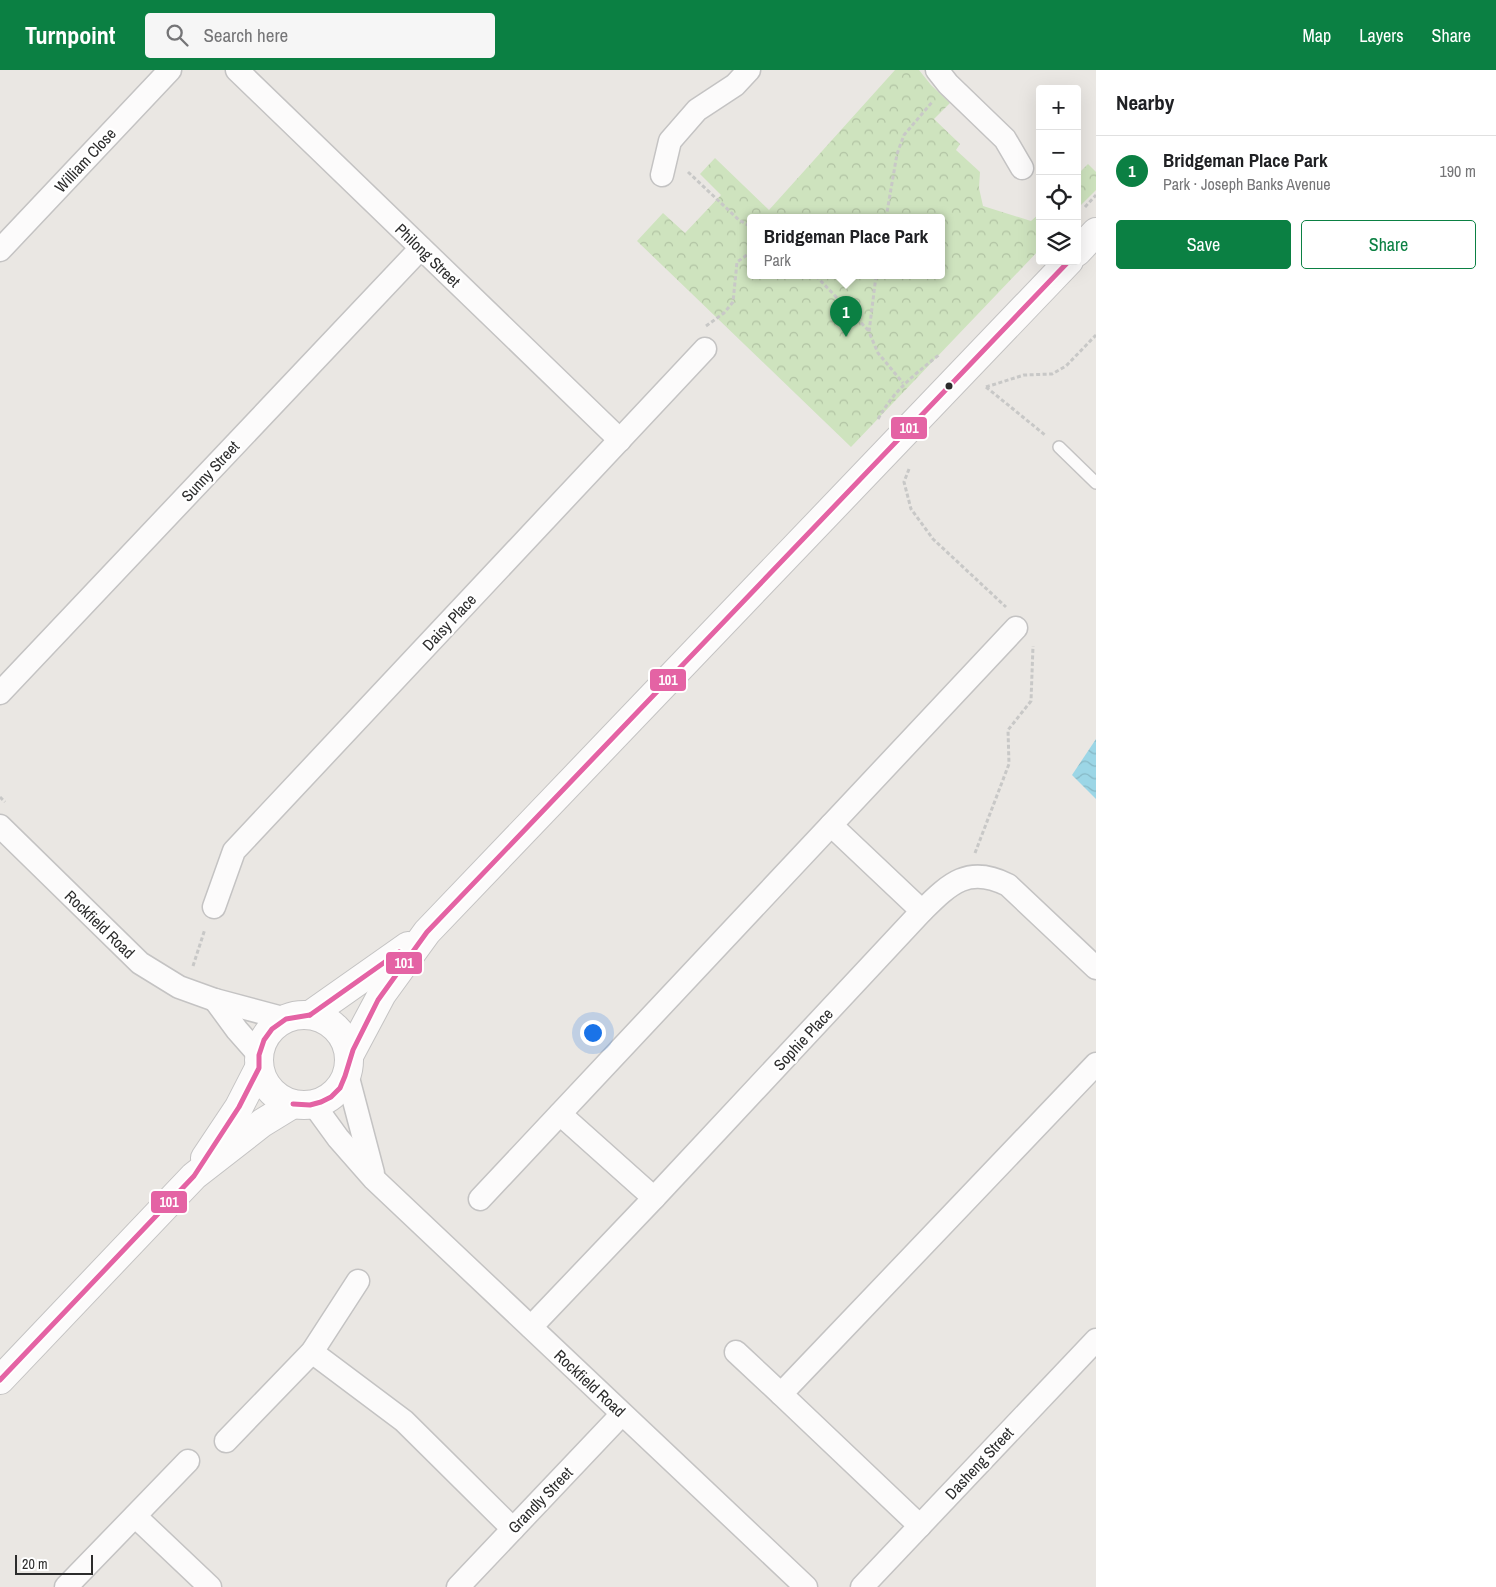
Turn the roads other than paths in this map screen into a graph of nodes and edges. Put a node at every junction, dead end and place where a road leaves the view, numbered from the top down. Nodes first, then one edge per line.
1 (170, 70) edge
2 (237, 70) edge
3 (748, 70) edge
4 (943, 77) edge
5 (1022, 168) dead end
6 (662, 175) road end
7 (1096, 232) edge
8 (421, 248) junction
9 (1081, 248) edge
10 (0, 250) edge
11 (1064, 265) edge
12 (704, 338) road end
13 (620, 440) junction
14 (1059, 447) road end
15 (1096, 483) edge
16 (1016, 628) dead end
17 (0, 693) edge
18 (831, 825) junction
19 (0, 826) edge
20 (214, 907) road end
21 (922, 911) junction
22 (427, 932) junction
23 (1096, 968) edge
24 (215, 1000) junction
25 (298, 1017) junction
26 (259, 1061) junction
27 (1096, 1064) edge
28 (348, 1065) junction
29 (302, 1105) junction
30 (560, 1114) junction
31 (194, 1176) junction
32 (374, 1179) junction
33 (654, 1198) junction
34 (480, 1199) dead end
35 (358, 1281) dead end
36 (531, 1327) junction
37 (1096, 1340) edge
38 (312, 1352) junction
39 (736, 1352) dead end
40 (0, 1380) edge
41 (781, 1394) junction
42 (622, 1414) junction
43 (226, 1441) dead end
44 (188, 1461) dead end
45 (135, 1516) junction
46 (920, 1526) junction
47 (512, 1529) junction
48 (470, 1583) edge
49 (66, 1587) edge
50 (210, 1587) edge
51 (806, 1587) edge
52 (862, 1587) edge

1 - 10 street, William Close
2 - 8 street, Philong Street
3 - 6 street
4 - 5 street
7 - 9 street
8 - 13 street, Philong Street
8 - 17 street, Sunny Street
11 - 22 street
12 - 13 street, Daisy Place
13 - 20 street, Daisy Place
14 - 15 lane
16 - 18 street
18 - 21 street
18 - 30 street
19 - 24 street, Rockfield Road
21 - 23 street, Sophie Place
21 - 33 street, Sophie Place
22 - 25 street
22 - 28 street
24 - 25 street, Rockfield Road
24 - 26 street
25 - 26 street
25 - 28 street
26 - 29 street
26 - 31 street
27 - 41 street
28 - 29 street
28 - 32 street
29 - 31 street
29 - 32 street, Rockfield Road
30 - 33 street
30 - 34 street
31 - 40 street
32 - 36 street, Rockfield Road
33 - 36 street, Sophie Place
35 - 38 street
36 - 42 street, Rockfield Road
37 - 46 street, Dasheng Street
38 - 43 street
38 - 47 street
39 - 41 street
41 - 46 street
42 - 47 street, Grandly Street
42 - 51 street, Rockfield Road
44 - 45 street
45 - 49 street
45 - 50 street
46 - 52 street, Dasheng Street
47 - 48 street, Grandly Street

